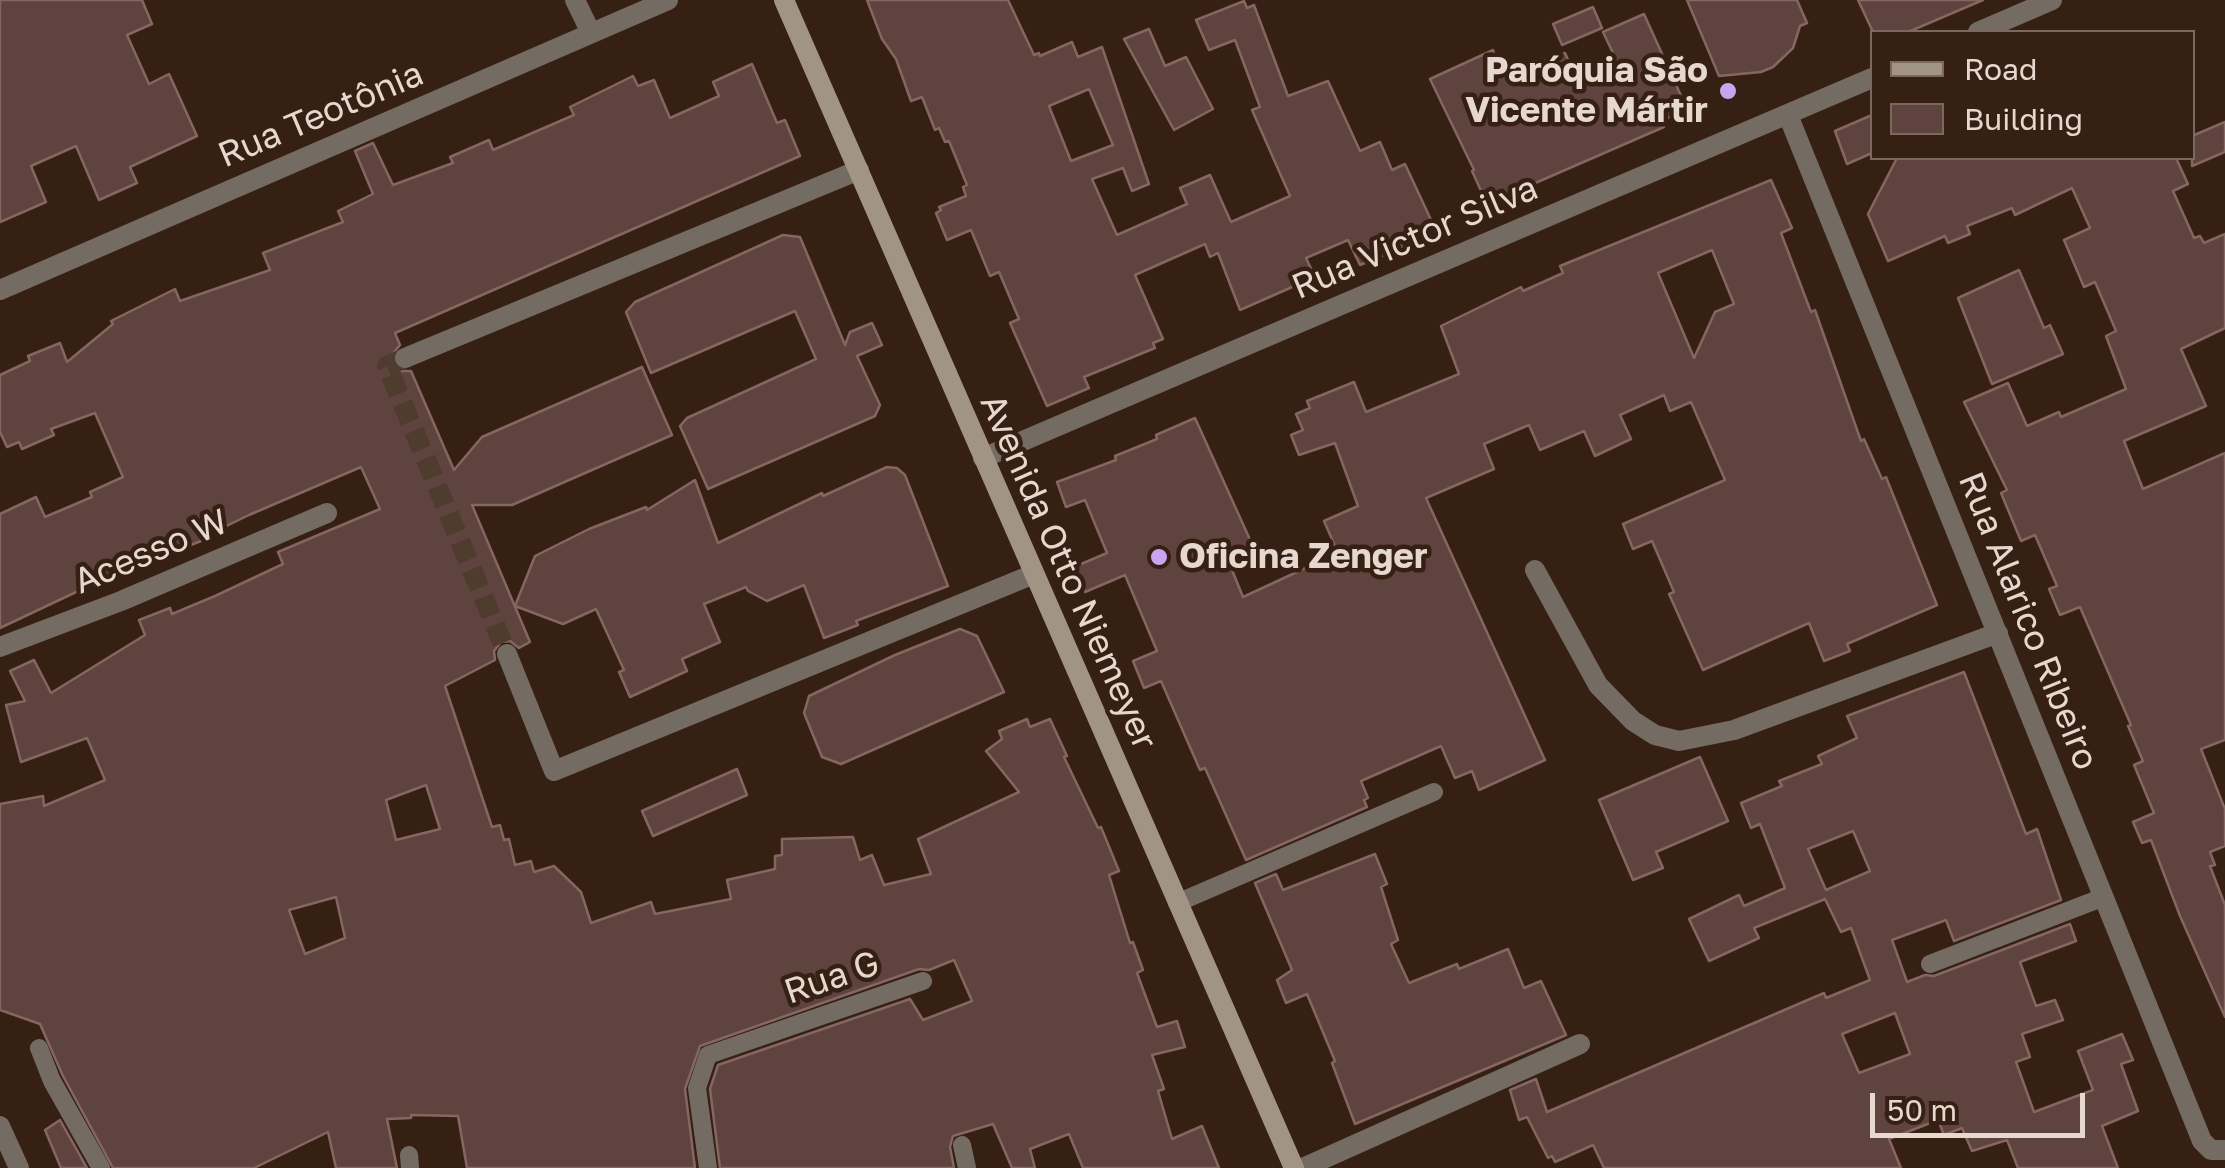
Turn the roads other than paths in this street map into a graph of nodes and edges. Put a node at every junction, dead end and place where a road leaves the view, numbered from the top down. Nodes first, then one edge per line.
1 (576, 0) edge
2 (668, 0) edge
3 (784, 0) edge
4 (2052, 0) edge
5 (1983, 30) edge
6 (591, 33) junction
7 (1870, 79) edge
8 (1788, 115) junction
9 (858, 170) junction
10 (0, 290) edge
11 (405, 358) dead end
12 (983, 458) junction
13 (326, 514) dead end
14 (1536, 570) dead end
15 (1034, 574) junction
16 (1998, 633) junction
17 (0, 648) edge
18 (507, 654) tunnel mouth
19 (1434, 792) dead end
20 (2104, 897) junction
21 (1177, 903) junction
22 (1930, 964) dead end
23 (923, 981) dead end
24 (1580, 1044) dead end
25 (39, 1048) dead end
26 (0, 1126) edge
27 (962, 1145) dead end
28 (2218, 1150) edge
29 (19, 1168) edge
30 (100, 1168) edge
31 (708, 1168) edge
32 (968, 1168) edge
33 (1294, 1168) edge
34 (1303, 1168) edge

1 - 6 street
2 - 6 street, Rua Teotônia
3 - 9 main road, Avenida Otto Niemeyer
4 - 5 street
6 - 10 street, Rua Teotônia
7 - 8 street, Rua Victor Silva
8 - 12 street, Rua Victor Silva
8 - 16 street, Rua Alarico Ribeiro
9 - 11 street
9 - 12 main road, Avenida Otto Niemeyer
12 - 15 main road, Avenida Otto Niemeyer
13 - 17 street, Acesso W
14 - 16 street
15 - 18 street
15 - 21 main road, Avenida Otto Niemeyer
16 - 20 street, Rua Alarico Ribeiro
19 - 21 lane
20 - 22 lane
20 - 28 street, Rua Alarico Ribeiro
21 - 33 main road, Avenida Otto Niemeyer
23 - 31 lane, Rua G
24 - 34 street
25 - 30 lane
26 - 29 street
27 - 32 lane

